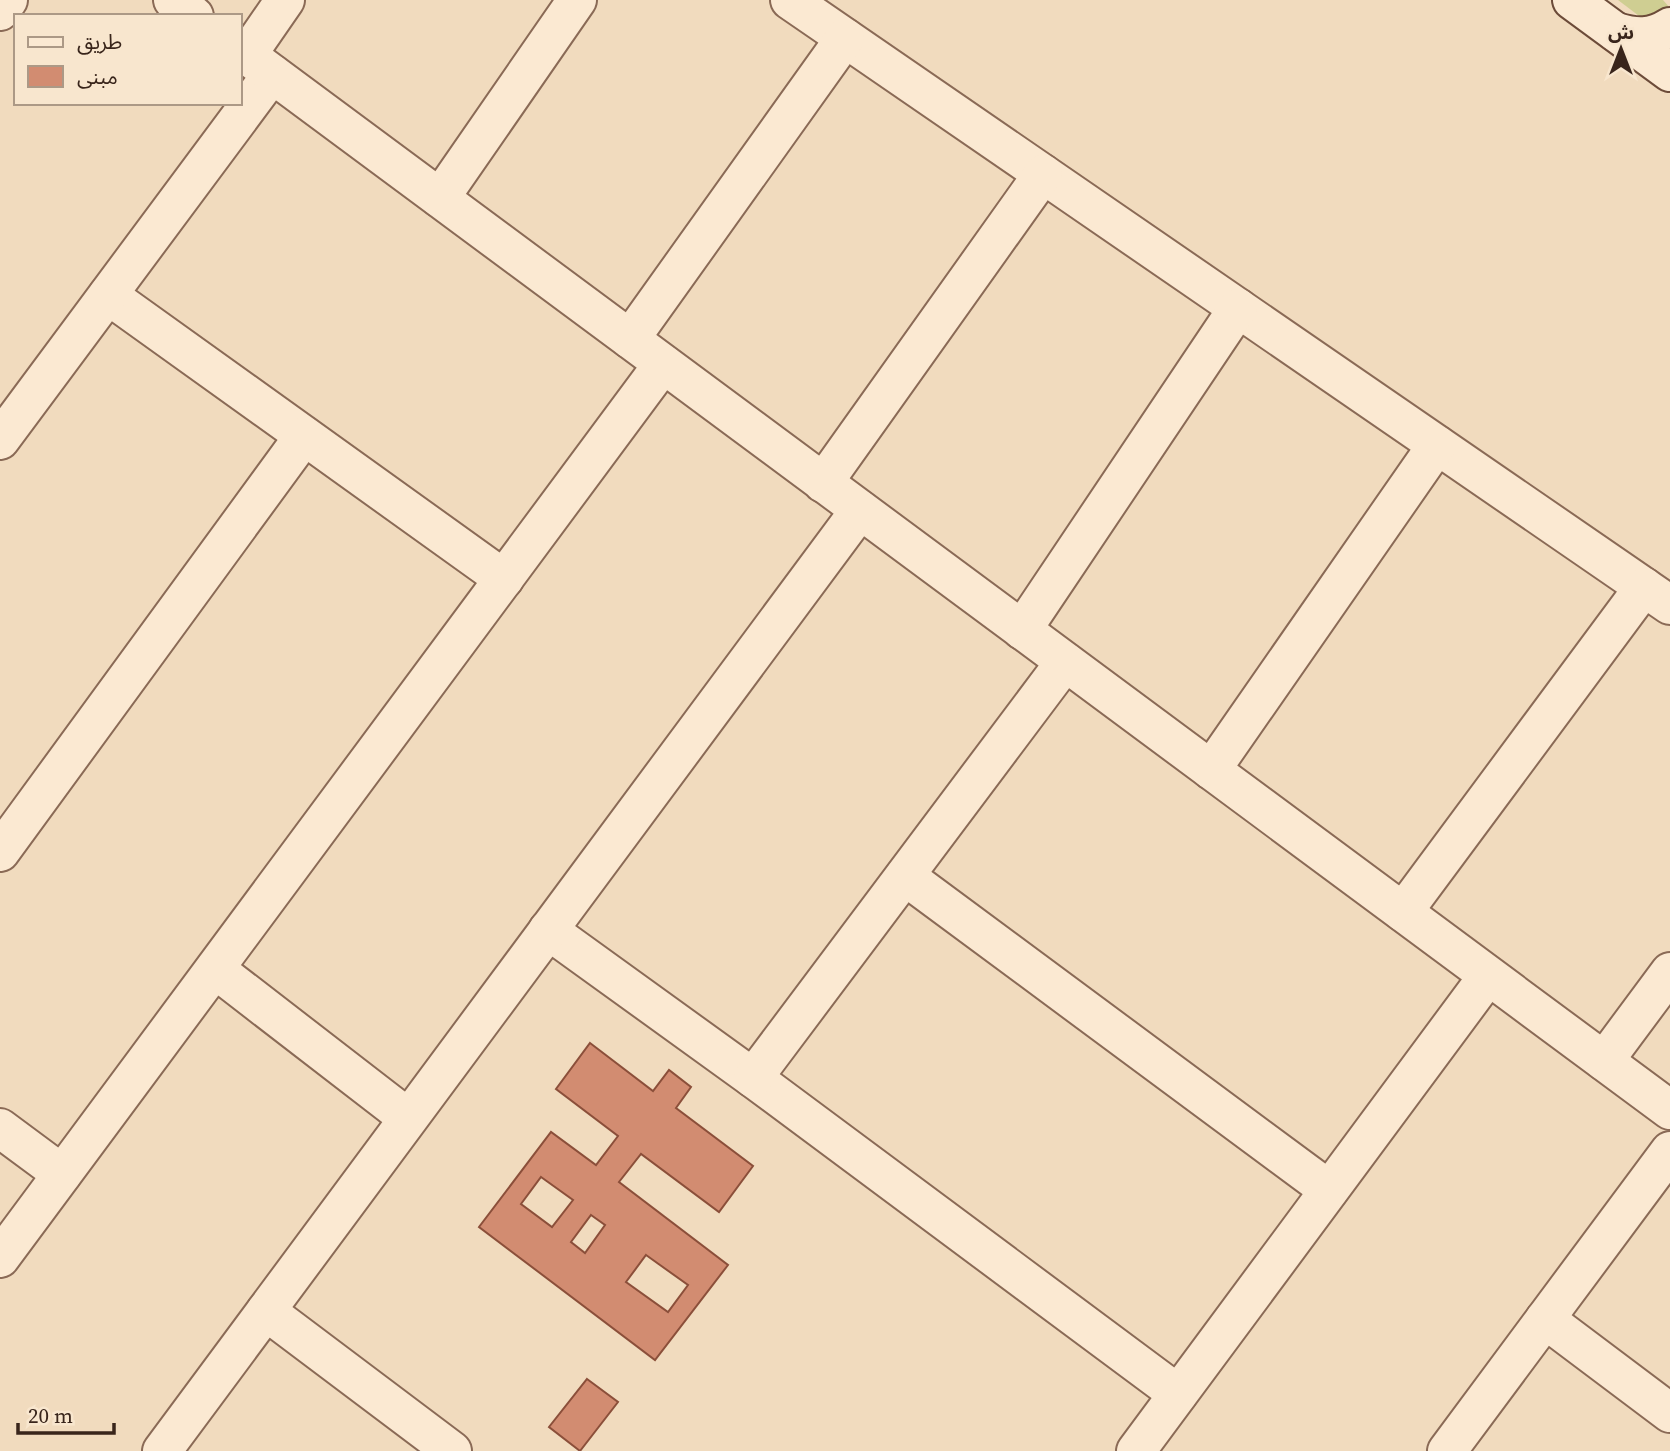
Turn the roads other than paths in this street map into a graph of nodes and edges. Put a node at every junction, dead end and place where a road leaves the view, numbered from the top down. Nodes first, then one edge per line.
1 (8, 0) edge
2 (173, 0) edge
3 (285, 0) edge
4 (577, 0) edge
5 (790, 0) edge
6 (1572, 0) edge
7 (0, 11) edge
8 (191, 14) edge
9 (1670, 27) edge
10 (1616, 32) junction
11 (845, 38) junction
12 (253, 60) edge
13 (1670, 72) edge
14 (242, 78) edge
15 (225, 105) edge
16 (1043, 174) junction
17 (440, 198) junction
18 (108, 295) junction
19 (1238, 308) junction
20 (630, 339) junction
21 (663, 364) junction
22 (304, 436) junction
23 (0, 440) edge
24 (1437, 444) junction
25 (823, 482) junction
26 (860, 510) junction
27 (504, 579) junction
28 (1657, 596) edge
29 (1022, 629) junction
30 (1065, 662) junction
31 (1211, 770) junction
32 (0, 852) edge
33 (905, 876) junction
34 (1403, 912) junction
35 (548, 930) junction
36 (215, 969) junction
37 (1670, 972) edge
38 (1488, 975) junction
39 (1604, 1061) junction
40 (753, 1078) junction
41 (1670, 1110) edge
42 (408, 1118) junction
43 (0, 1128) edge
44 (1670, 1151) edge
45 (62, 1174) junction
46 (1329, 1190) junction
47 (0, 1258) edge
48 (266, 1311) junction
49 (1545, 1319) junction
50 (1178, 1394) junction
51 (1670, 1413) edge
52 (162, 1451) edge
53 (452, 1451) edge
54 (1136, 1451) edge
55 (1447, 1451) edge

1 - 7 street
2 - 8 street
3 - 12 street
4 - 17 street
5 - 11 street
6 - 10 street
9 - 10 street
10 - 13 street
11 - 16 street
11 - 20 street
12 - 14 street
12 - 17 street
15 - 18 street
16 - 19 street
16 - 25 street
17 - 20 street
18 - 22 street
18 - 23 street
19 - 24 street
19 - 29 street
20 - 21 street
21 - 25 street
21 - 27 street
22 - 27 street
22 - 32 street
24 - 28 street
24 - 31 street
25 - 26 street
26 - 29 street
26 - 35 street
27 - 36 street
28 - 34 street
29 - 30 street
30 - 31 street
30 - 33 street
31 - 34 street
33 - 40 street
33 - 46 street
34 - 38 street
35 - 40 street
35 - 42 street
36 - 42 street
36 - 45 street
37 - 39 street
38 - 39 street
38 - 46 street
39 - 41 street
40 - 50 street
42 - 48 street
43 - 45 street
44 - 49 street
45 - 47 street
46 - 50 street
48 - 52 street
48 - 53 street
49 - 51 street
49 - 55 street
50 - 54 street

